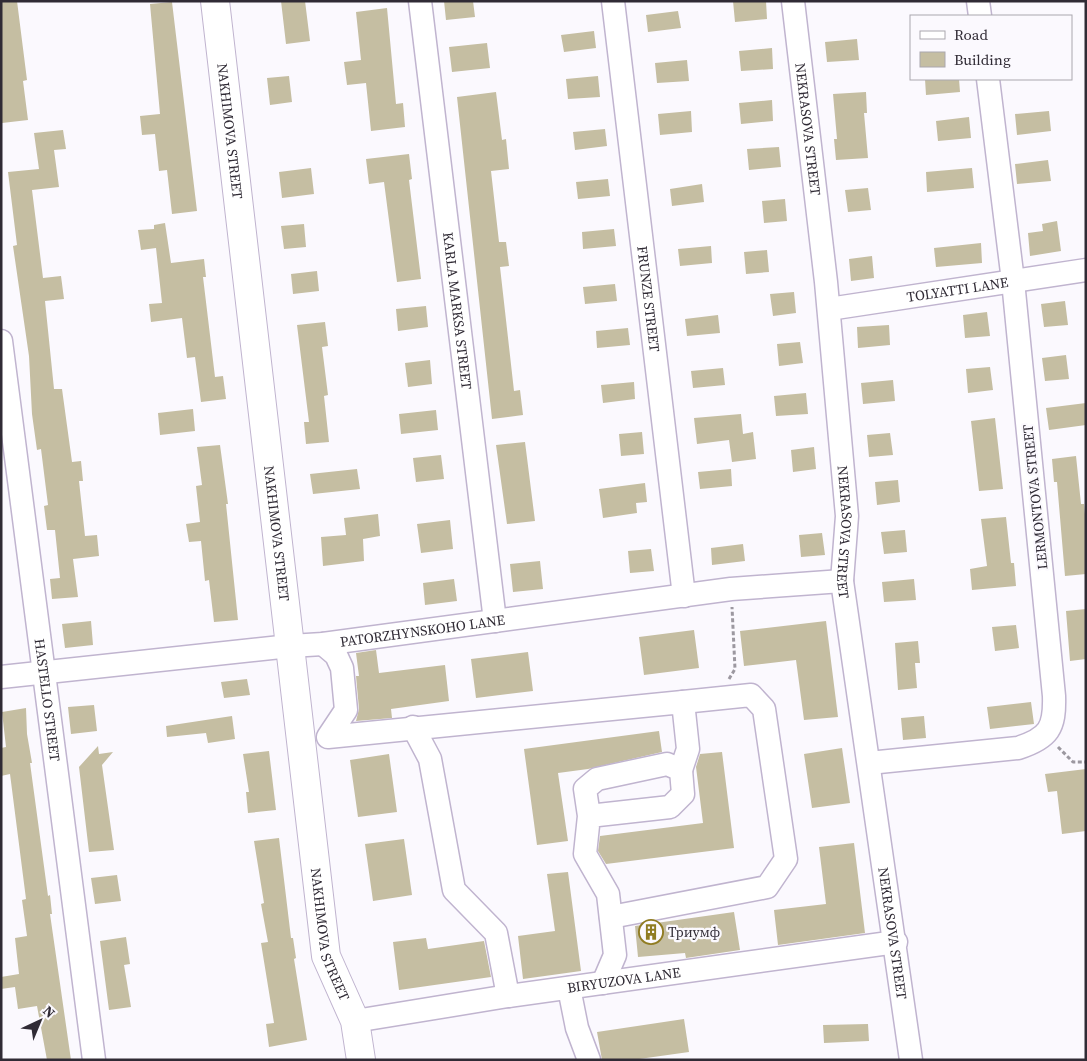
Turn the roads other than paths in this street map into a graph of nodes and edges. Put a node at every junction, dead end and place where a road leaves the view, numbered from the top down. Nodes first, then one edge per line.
1 (215, 1) edge
2 (420, 1) edge
3 (613, 1) edge
4 (793, 1) edge
5 (978, 1) edge
6 (980, 15) edge
7 (988, 80) edge
8 (1086, 270) edge
9 (1014, 281) junction
10 (828, 309) junction
11 (1, 341) edge
12 (842, 581) junction
13 (684, 596) junction
14 (495, 621) junction
15 (323, 644) junction
16 (290, 646) junction
17 (43, 672) junction
18 (1, 677) edge
19 (683, 702) junction
20 (413, 728) junction
21 (328, 737) junction
22 (301, 744) junction
23 (869, 763) junction
24 (681, 770) junction
25 (589, 816) junction
26 (611, 917) junction
27 (896, 942) junction
28 (603, 983) junction
29 (568, 988) junction
30 (508, 996) junction
31 (355, 1021) junction
32 (94, 1060) edge
33 (361, 1060) edge
34 (589, 1060) edge
35 (911, 1060) edge

1 - 16 main road, NAKHIMOVA STREET
2 - 14 street, KARLA MARKSA STREET
3 - 13 street, FRUNZE STREET
4 - 10 street, NEKRASOVA STREET
5 - 6 street
7 - 9 street, LERMONTOVA STREET
8 - 9 street, TOLYATTI LANE
9 - 10 street, TOLYATTI LANE
9 - 23 street, LERMONTOVA STREET
10 - 12 street, NEKRASOVA STREET
11 - 17 street, HASTELLO STREET
12 - 13 street, PATORZHYNSKOHO LANE
12 - 23 street, NEKRASOVA STREET
13 - 14 street, PATORZHYNSKOHO LANE
14 - 15 street, PATORZHYNSKOHO LANE
15 - 16 street, PATORZHYNSKOHO LANE
15 - 21 street
16 - 17 street, PATORZHYNSKOHO LANE
16 - 22 main road, NAKHIMOVA STREET
17 - 18 street, PATORZHYNSKOHO LANE
17 - 32 street, HASTELLO STREET
19 - 20 street
19 - 24 street
19 - 26 street
20 - 21 street
20 - 30 street
21 - 22 street
22 - 31 main road, NAKHIMOVA STREET
23 - 27 street, NEKRASOVA STREET
24 - 25 street
24 - 25 street
25 - 26 street
26 - 28 street
27 - 28 street, BIRYUZOVA LANE
27 - 35 street, NEKRASOVA STREET
28 - 29 street, BIRYUZOVA LANE
29 - 30 street, BIRYUZOVA LANE
29 - 34 street
30 - 31 street, BIRYUZOVA LANE
31 - 33 main road, NAKHIMOVA STREET

